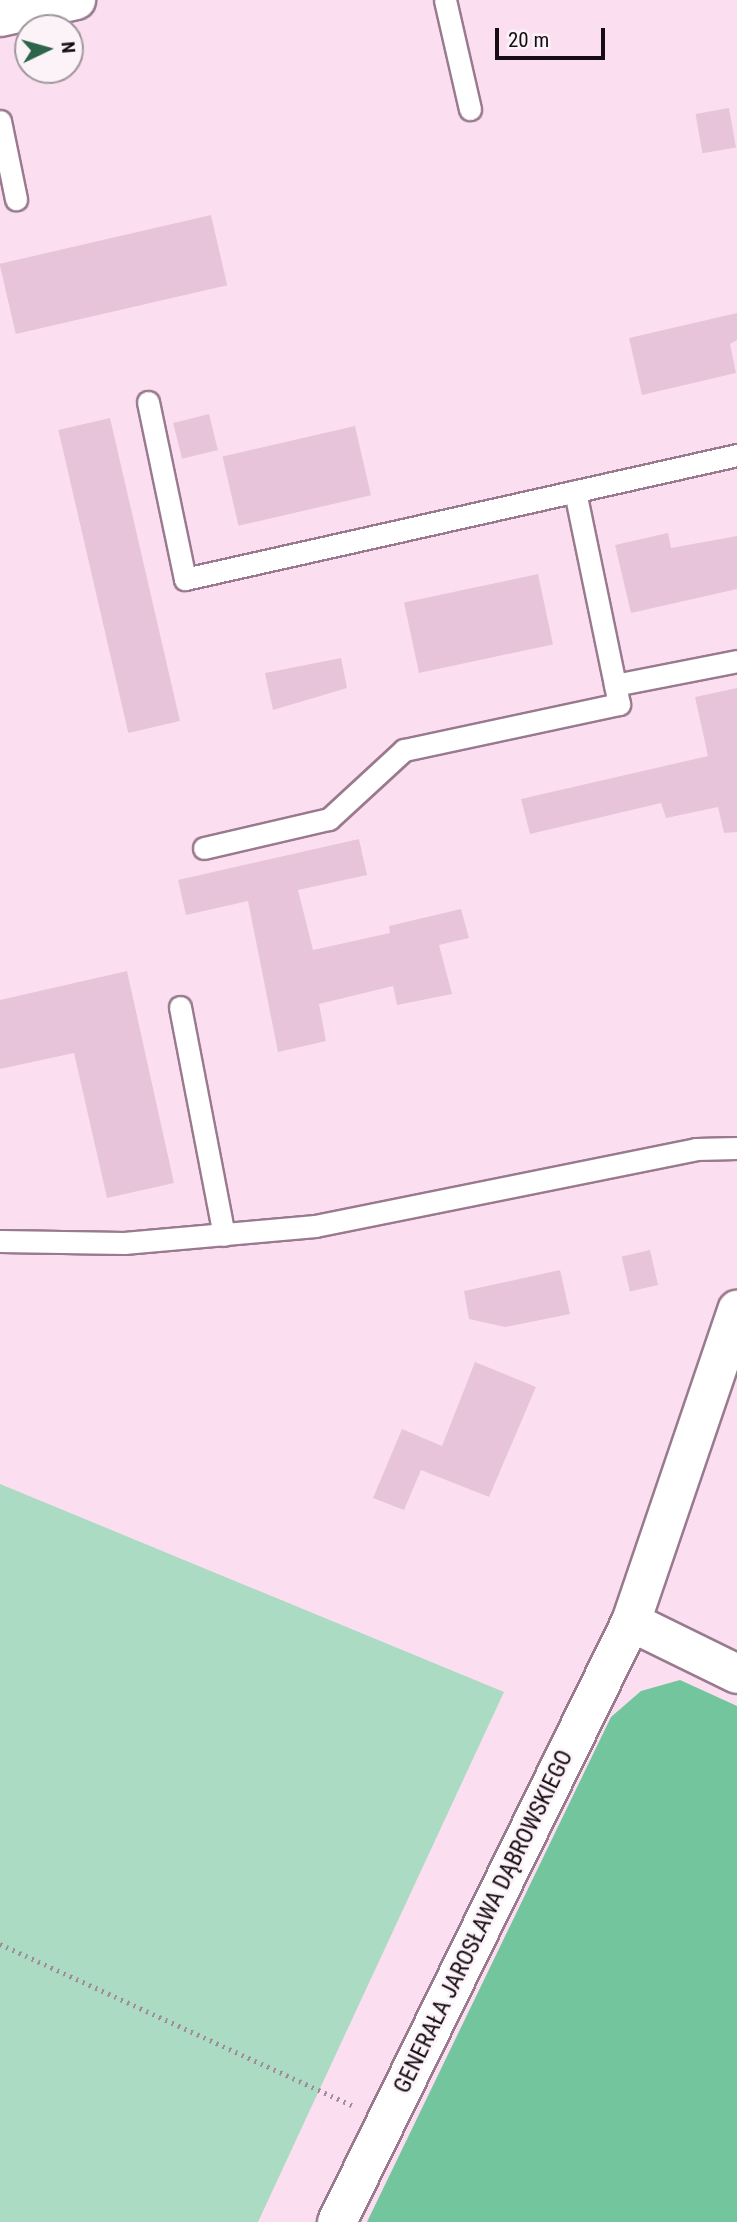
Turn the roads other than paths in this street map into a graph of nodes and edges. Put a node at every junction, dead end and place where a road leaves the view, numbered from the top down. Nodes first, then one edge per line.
1 (76, 0) edge
2 (445, 0) edge
3 (0, 18) edge
4 (470, 109) dead end
5 (0, 121) edge
6 (16, 199) dead end
7 (148, 402) dead end
8 (737, 455) edge
9 (575, 492) junction
10 (737, 661) edge
11 (615, 685) junction
12 (204, 848) dead end
13 (180, 1007) dead end
14 (737, 1148) edge
15 (224, 1235) junction
16 (0, 1241) edge
17 (737, 1310) edge
18 (631, 1622) junction
19 (737, 1674) edge
20 (337, 2222) edge

1 - 3 street
2 - 4 lane
5 - 6 lane
7 - 9 lane
8 - 9 lane
9 - 11 lane
10 - 11 lane
11 - 12 lane
13 - 15 lane
14 - 15 lane
15 - 16 lane
17 - 18 street, GENERAŁA JAROSŁAWA DĄBROWSKIEGO
18 - 19 street
18 - 20 street, GENERAŁA JAROSŁAWA DĄBROWSKIEGO

